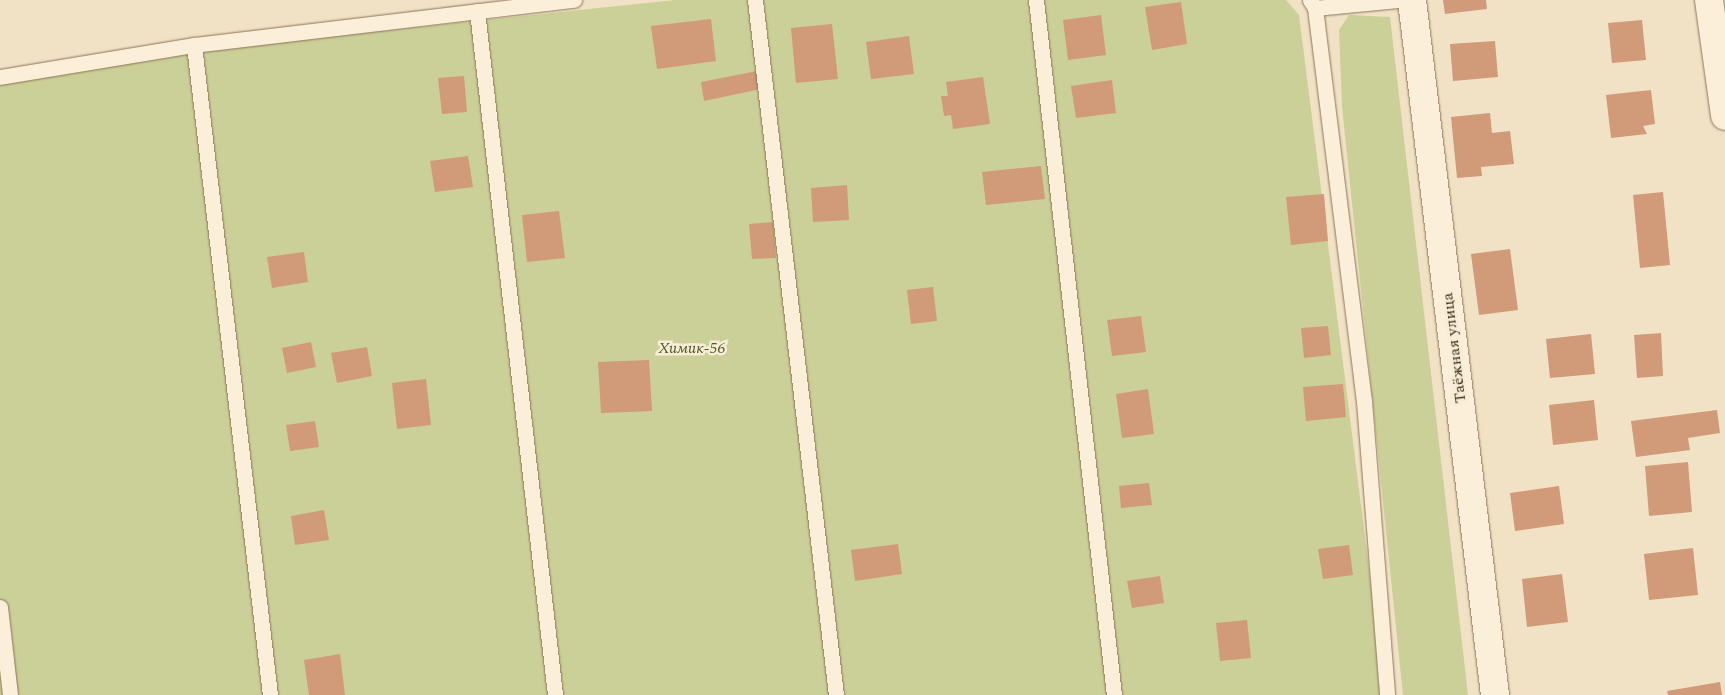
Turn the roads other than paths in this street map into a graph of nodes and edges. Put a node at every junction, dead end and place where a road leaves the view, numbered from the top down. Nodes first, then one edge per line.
1 (574, 0) edge
2 (756, 0) edge
3 (1036, 0) edge
4 (1398, 0) edge
5 (1412, 0) edge
6 (1709, 0) edge
7 (1312, 4) edge
8 (477, 11) junction
9 (1719, 26) edge
10 (194, 45) junction
11 (0, 77) edge
12 (1725, 116) edge
13 (0, 607) edge
14 (10, 695) edge
15 (270, 695) edge
16 (555, 695) edge
17 (836, 695) edge
18 (1114, 695) edge
19 (1387, 695) edge
20 (1495, 695) edge

1 - 8 lane
2 - 17 lane
3 - 18 lane
4 - 7 lane
5 - 20 street, Таёжная улица
6 - 9 street
7 - 19 lane
8 - 10 lane
8 - 16 lane
9 - 12 street
10 - 11 lane
10 - 15 lane
13 - 14 lane

